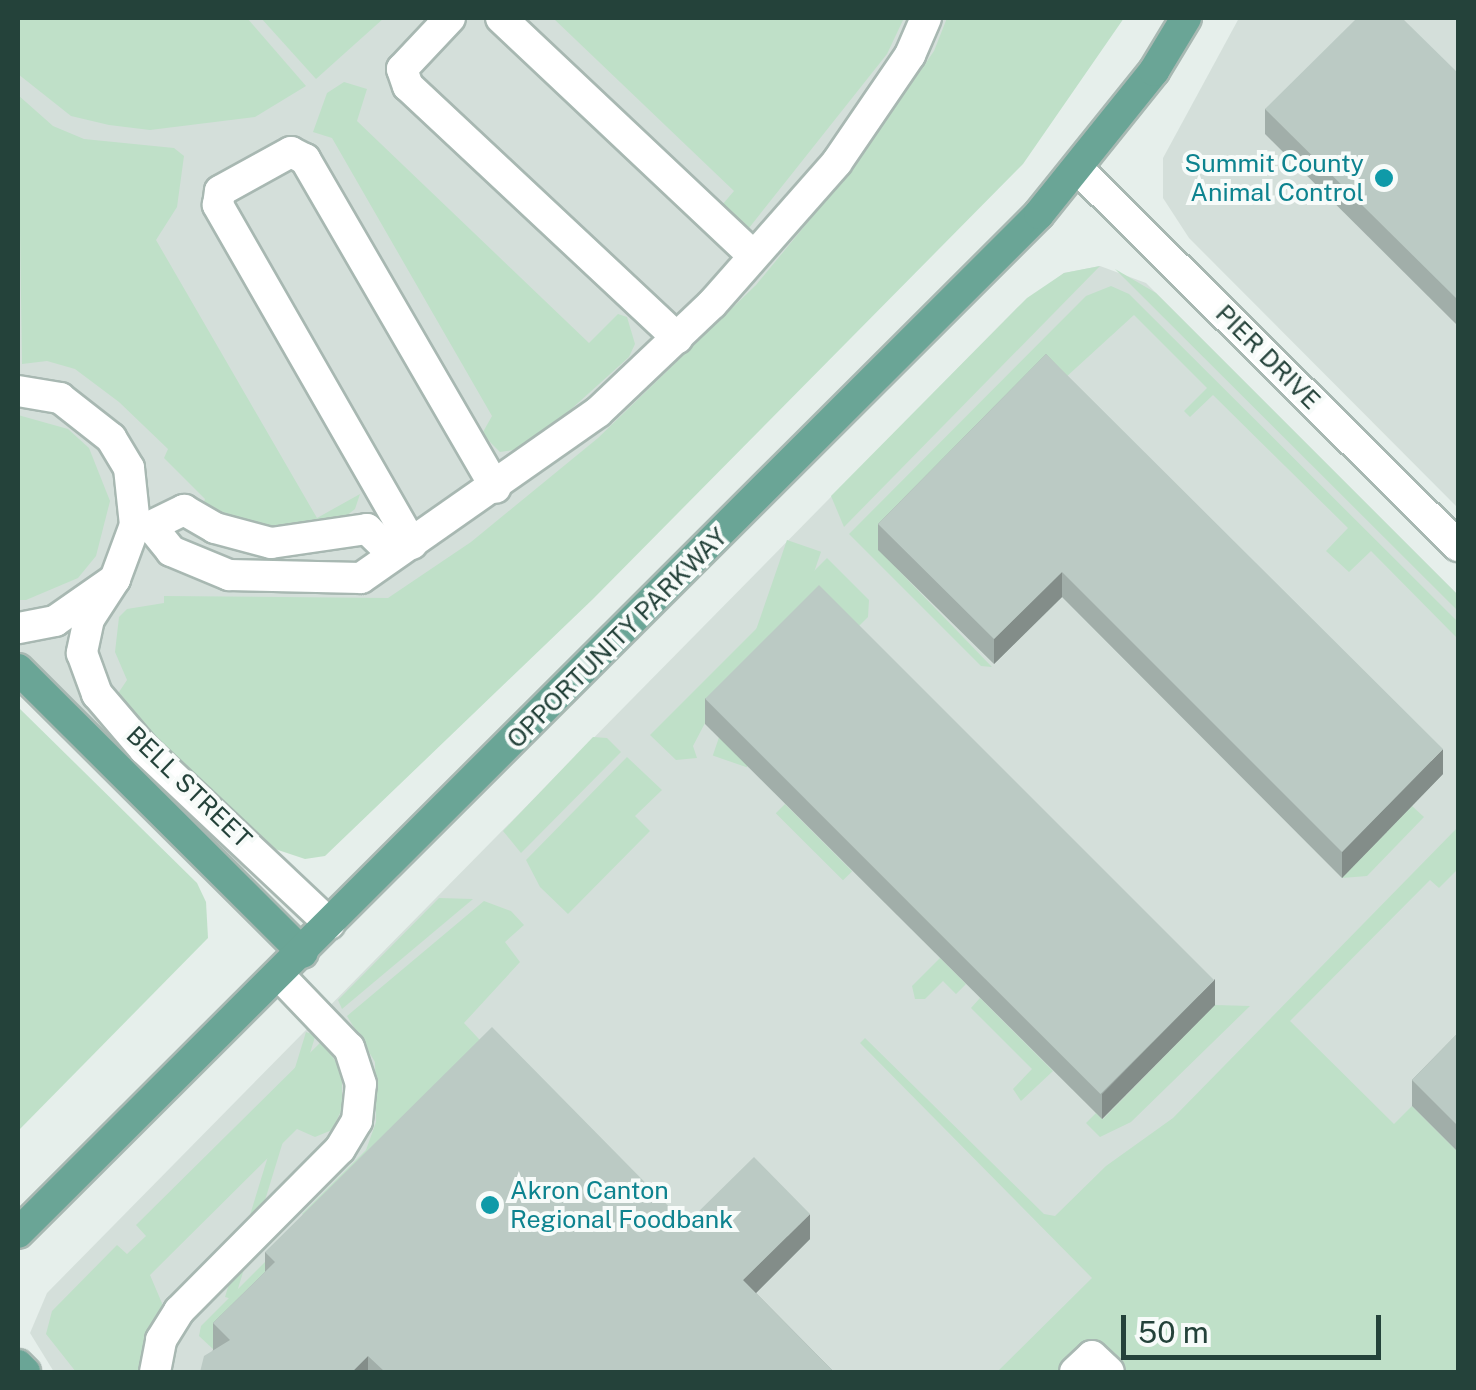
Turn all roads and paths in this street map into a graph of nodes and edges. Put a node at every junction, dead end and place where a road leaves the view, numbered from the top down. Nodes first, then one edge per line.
1 (450, 18) edge
2 (501, 18) edge
3 (926, 18) edge
4 (1186, 18) edge
5 (1077, 168) junction
6 (754, 256) junction
7 (676, 338) junction
8 (18, 391) edge
9 (496, 488) junction
10 (143, 525) junction
11 (1458, 546) edge
12 (403, 550) junction
13 (115, 578) junction
14 (18, 628) edge
15 (18, 668) edge
16 (330, 924) junction
17 (303, 953) junction
18 (280, 976) junction
19 (18, 1233) edge
20 (18, 1366) edge
21 (24, 1372) edge
22 (155, 1372) edge
23 (1075, 1372) edge
24 (1109, 1372) edge

1 - 7 street
2 - 6 street
3 - 6 street
4 - 5 main road, OPPORTUNITY PARKWAY
5 - 11 street, PIER DRIVE
5 - 16 main road, OPPORTUNITY PARKWAY
6 - 7 street
7 - 9 street
8 - 10 street, BELL STREET
9 - 12 street
9 - 12 street
10 - 12 street
10 - 12 street
10 - 13 street, BELL STREET
13 - 14 street
13 - 16 street, BELL STREET
15 - 17 main road, BELL STREET
16 - 17 main road, OPPORTUNITY PARKWAY
17 - 18 main road, OPPORTUNITY PARKWAY
18 - 19 main road, OPPORTUNITY PARKWAY
18 - 22 street
20 - 21 main road
23 - 24 street

